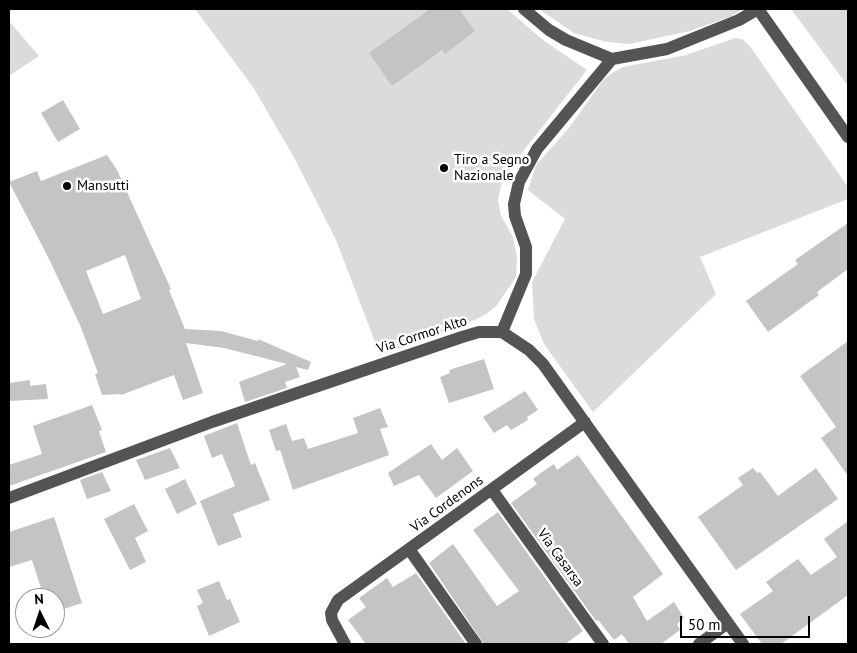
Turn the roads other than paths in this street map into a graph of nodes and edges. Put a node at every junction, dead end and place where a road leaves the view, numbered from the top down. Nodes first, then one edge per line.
1 (524, 9) edge
2 (758, 9) edge
3 (612, 59) junction
4 (848, 137) edge
5 (502, 332) junction
6 (585, 422) junction
7 (492, 490) junction
8 (9, 498) edge
9 (409, 550) junction
10 (728, 623) junction
11 (345, 644) edge
12 (476, 644) edge
13 (603, 644) edge
14 (699, 644) edge
15 (743, 644) edge

1 - 3 street
2 - 3 street
2 - 4 street
3 - 5 street
5 - 6 street
5 - 8 street, Via Cormor Alto
6 - 7 street, Via Cordenons
6 - 10 street
7 - 9 street, Via Cordenons
7 - 13 street, Via Casarsa
9 - 11 street, Via Cordenons
9 - 12 street
10 - 14 street
10 - 15 street

